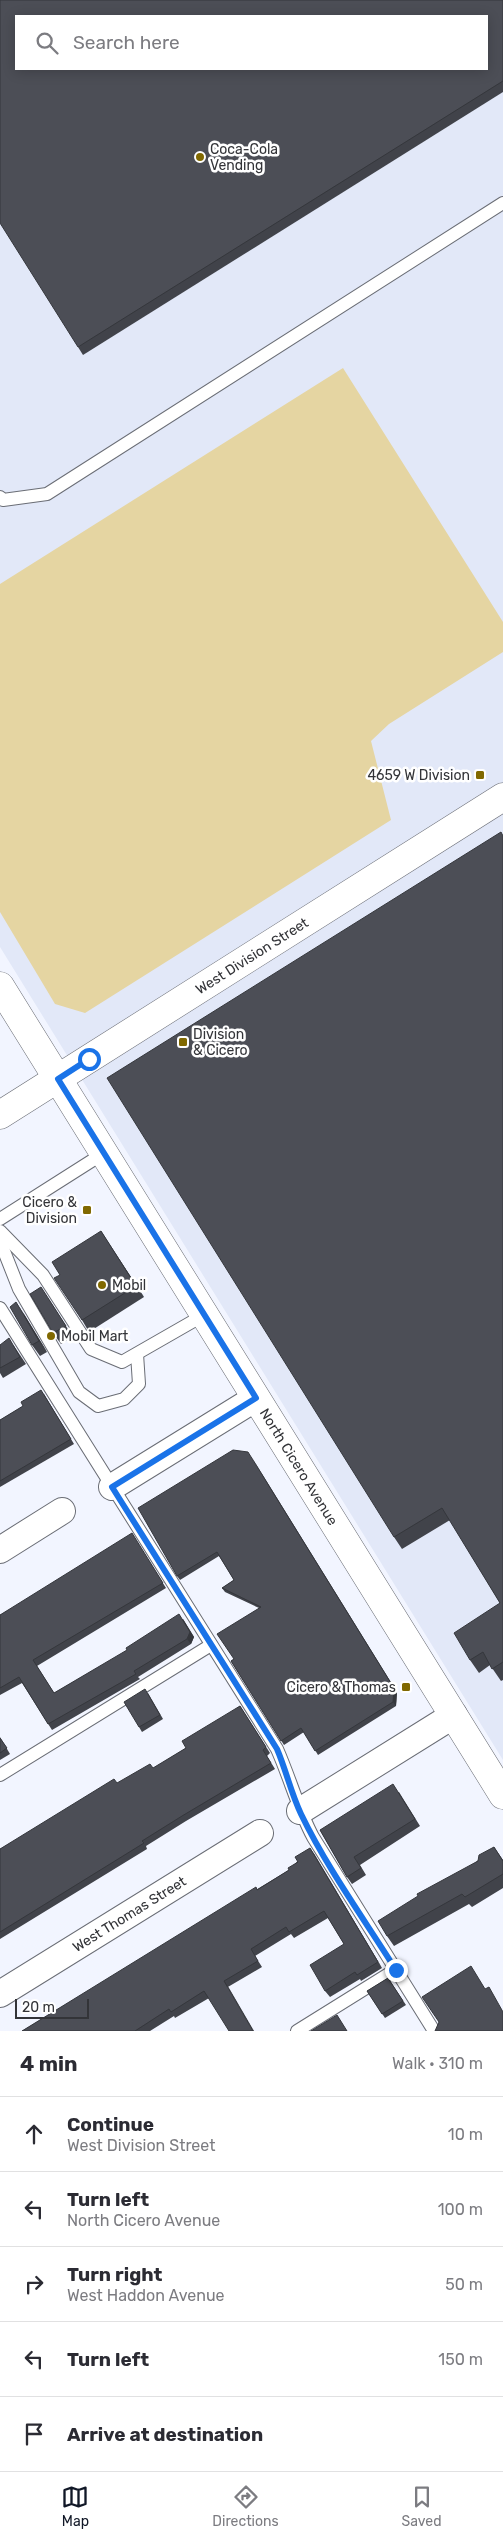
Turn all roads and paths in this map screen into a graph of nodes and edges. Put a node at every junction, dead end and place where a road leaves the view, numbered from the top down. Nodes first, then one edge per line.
1 (503, 203) edge
2 (0, 497) edge
3 (503, 798) edge
4 (0, 986) edge
5 (58, 1079) junction
6 (0, 1114) edge
7 (104, 1153) junction
8 (0, 1219) edge
9 (0, 1231) edge
10 (0, 1241) edge
11 (0, 1308) edge
12 (204, 1315) junction
13 (11, 1326) junction
14 (0, 1333) edge
15 (138, 1354) junction
16 (256, 1398) junction
17 (112, 1487) junction
18 (62, 1511) dead end
19 (0, 1550) edge
20 (211, 1645) junction
21 (454, 1715) junction
22 (0, 1776) edge
23 (503, 1795) edge
24 (300, 1811) junction
25 (260, 1833) dead end
26 (396, 1970) junction
27 (0, 1994) edge
28 (297, 2031) edge
29 (434, 2031) edge

1 - 2 lane
3 - 5 main road, West Division Street
4 - 5 main road, North Cicero Avenue
5 - 6 main road, West Division Street
5 - 7 main road, North Cicero Avenue
7 - 8 lane
7 - 12 main road, North Cicero Avenue
9 - 15 lane
10 - 15 lane
11 - 13 lane
12 - 15 lane
12 - 16 main road, North Cicero Avenue
13 - 14 lane
13 - 17 lane
16 - 17 street
16 - 21 main road, North Cicero Avenue
17 - 20 lane
18 - 19 street
20 - 22 lane
20 - 24 lane
21 - 23 main road, North Cicero Avenue
21 - 24 street
24 - 26 lane
25 - 27 street, West Thomas Street
26 - 28 lane
26 - 29 lane

